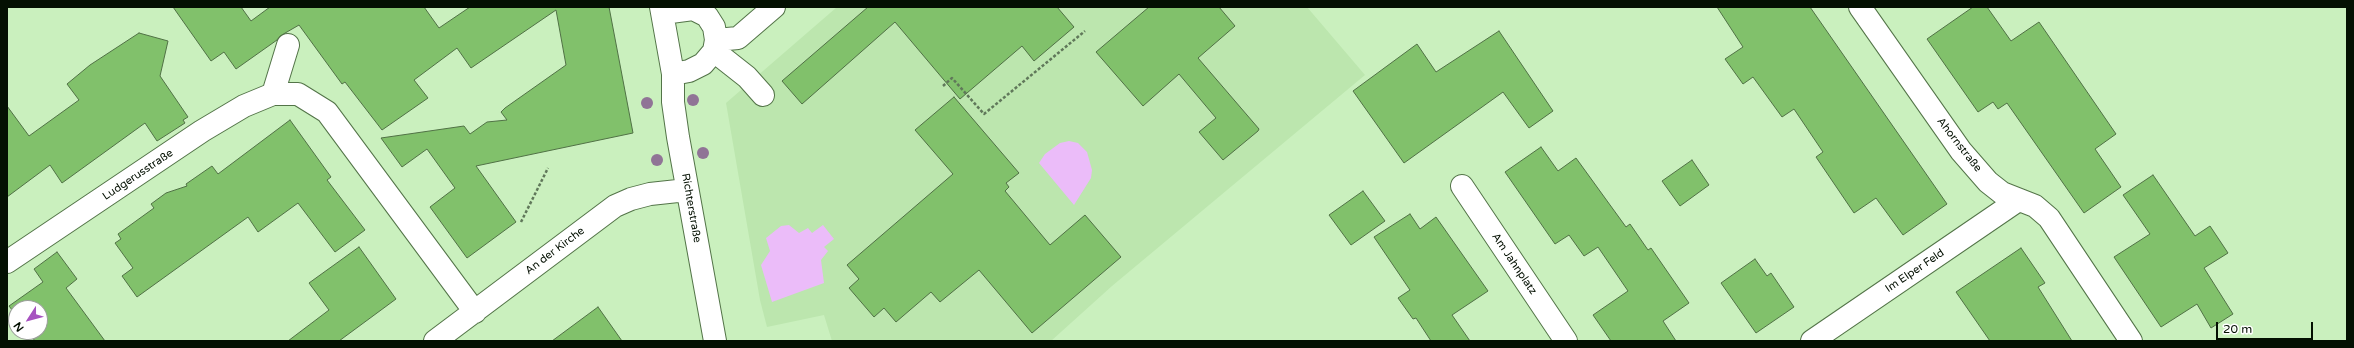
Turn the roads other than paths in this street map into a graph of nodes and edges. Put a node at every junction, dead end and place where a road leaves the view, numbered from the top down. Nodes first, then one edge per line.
1 (774, 7) edge
2 (1860, 7) edge
3 (662, 10) edge
4 (288, 45) dead end
5 (715, 45) junction
6 (673, 74) junction
7 (273, 94) junction
8 (764, 95) dead end
9 (1462, 186) dead end
10 (687, 190) junction
11 (2017, 201) junction
12 (7, 262) edge
13 (475, 312) junction
14 (435, 341) edge
15 (715, 341) edge
16 (1566, 341) edge
17 (1812, 341) edge
18 (2131, 341) edge

1 - 5 street
2 - 11 street, Ahornstraße
3 - 5 street, Richterstraße
3 - 6 street, Richterstraße
4 - 7 street
5 - 6 street
5 - 8 street
6 - 10 street, Richterstraße
7 - 12 street, Ludgerusstraße
7 - 13 street, Ludgerusstraße
9 - 16 street, Am Jahnplatz
10 - 13 street, An der Kirche
10 - 15 street, Richterstraße
11 - 17 street, Im Elper Feld
11 - 18 street, Ahornstraße
13 - 14 street, An der Kirche

